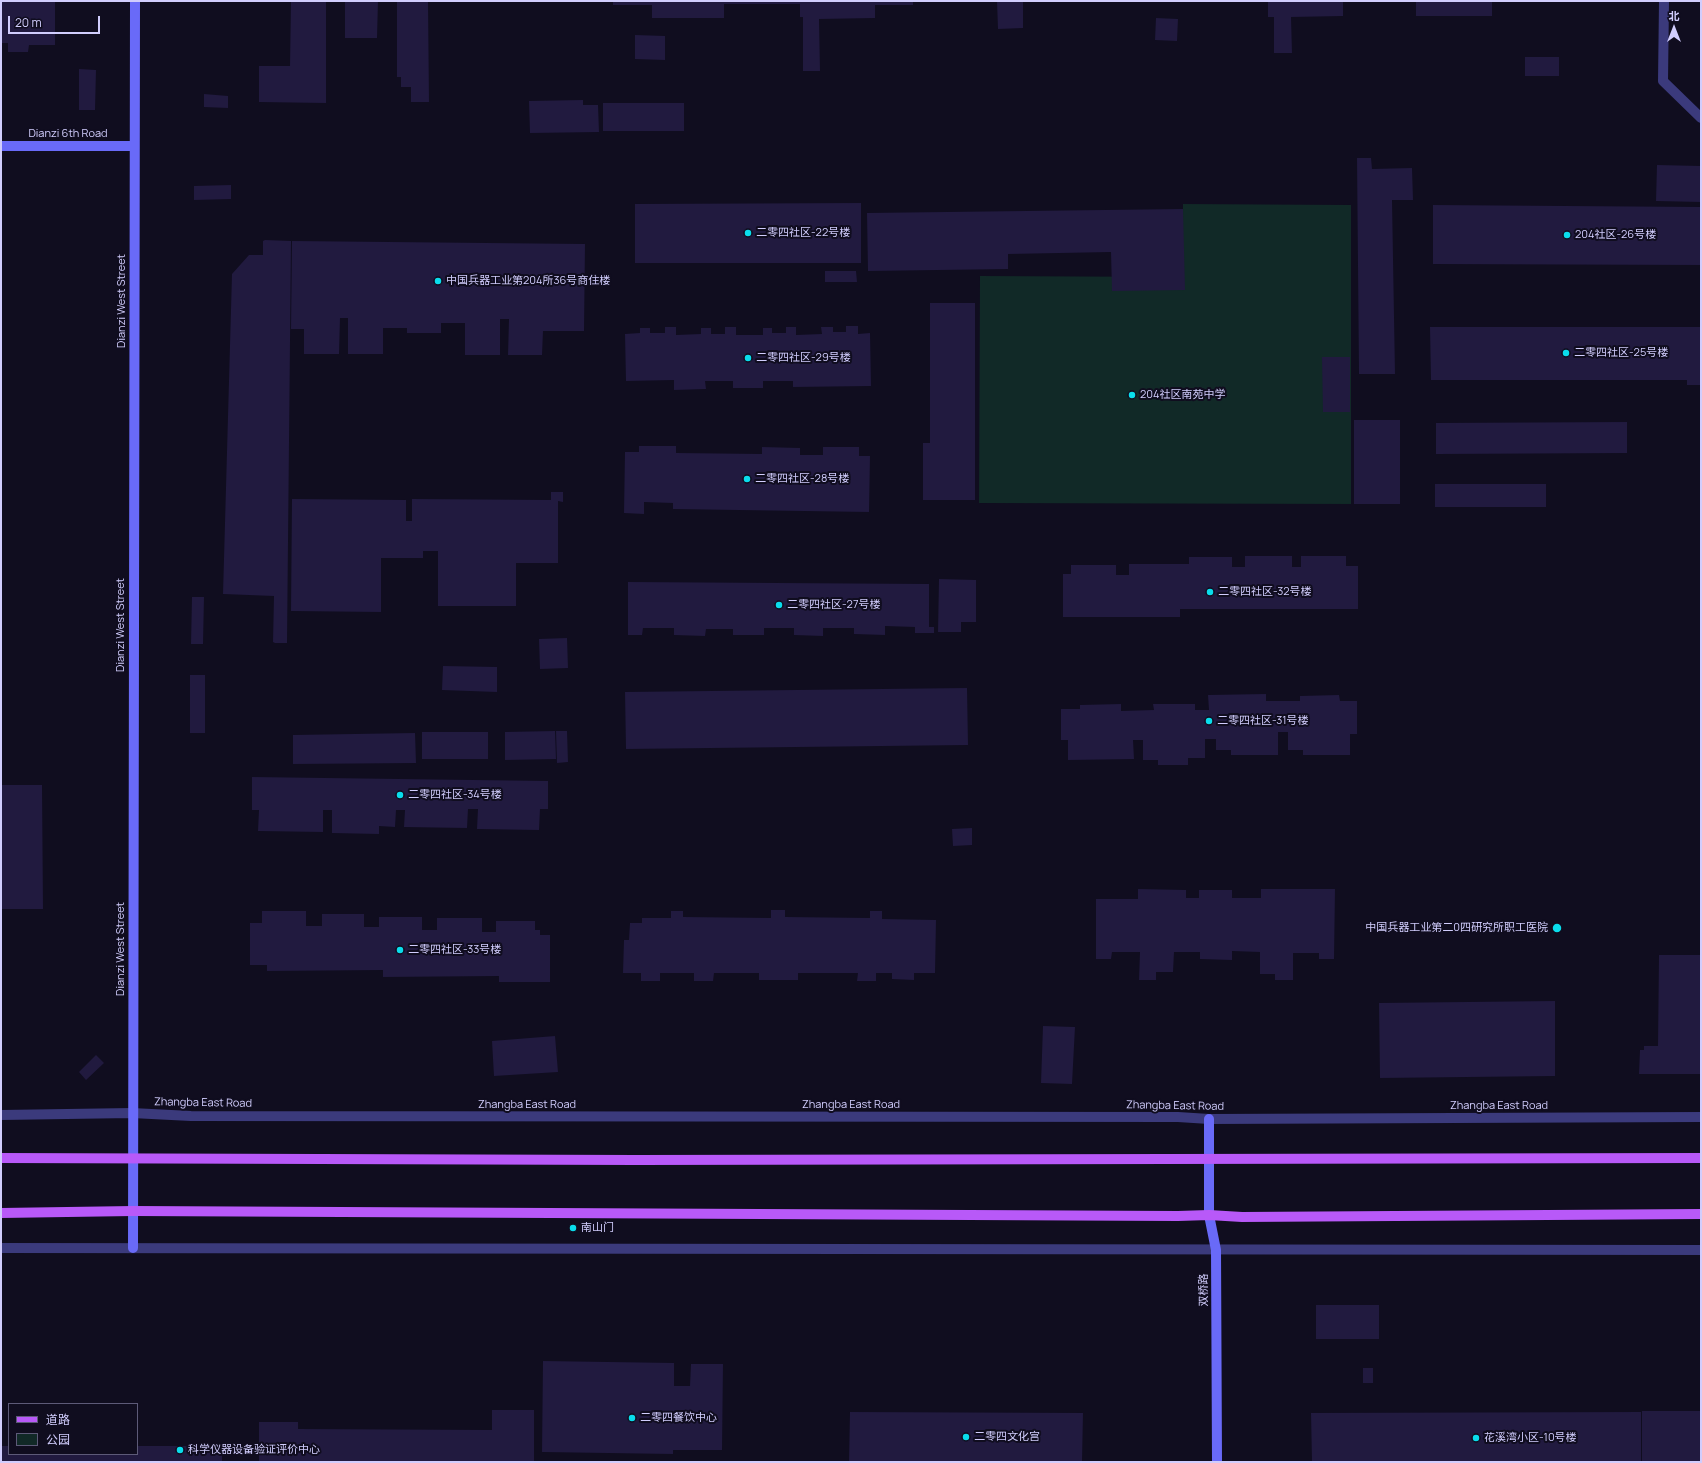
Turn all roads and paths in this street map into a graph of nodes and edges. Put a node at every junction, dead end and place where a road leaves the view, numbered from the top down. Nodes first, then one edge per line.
1 (134, 1) edge
2 (1664, 1) edge
3 (1701, 118) edge
4 (1, 146) edge
5 (134, 146) junction
6 (132, 1113) junction
7 (1, 1115) edge
8 (1701, 1117) edge
9 (1209, 1119) junction
10 (1, 1158) edge
11 (132, 1158) junction
12 (1701, 1158) edge
13 (1209, 1160) junction
14 (133, 1211) junction
15 (1, 1212) edge
16 (1701, 1214) edge
17 (1209, 1215) junction
18 (1, 1248) edge
19 (133, 1248) junction
20 (1216, 1250) junction
21 (1701, 1250) edge
22 (1217, 1462) edge

1 - 5 street, Dianzi West Street
2 - 3 street
4 - 5 street, Dianzi 6th Road
5 - 6 street, Dianzi West Street
6 - 7 street, Zhangba East Road
6 - 9 street, Zhangba East Road
6 - 11 street, Dianzi West Street
8 - 9 street, Zhangba East Road
9 - 13 street, 双桥路
10 - 11 main road
11 - 13 main road
11 - 14 street, Dianzi West Street
12 - 13 main road
13 - 17 street, 双桥路
14 - 15 main road
14 - 17 main road
14 - 19 street, Dianzi West Street
16 - 17 main road
17 - 20 street, 双桥路
18 - 19 street
19 - 20 street
20 - 21 street
20 - 22 street, 双桥路

